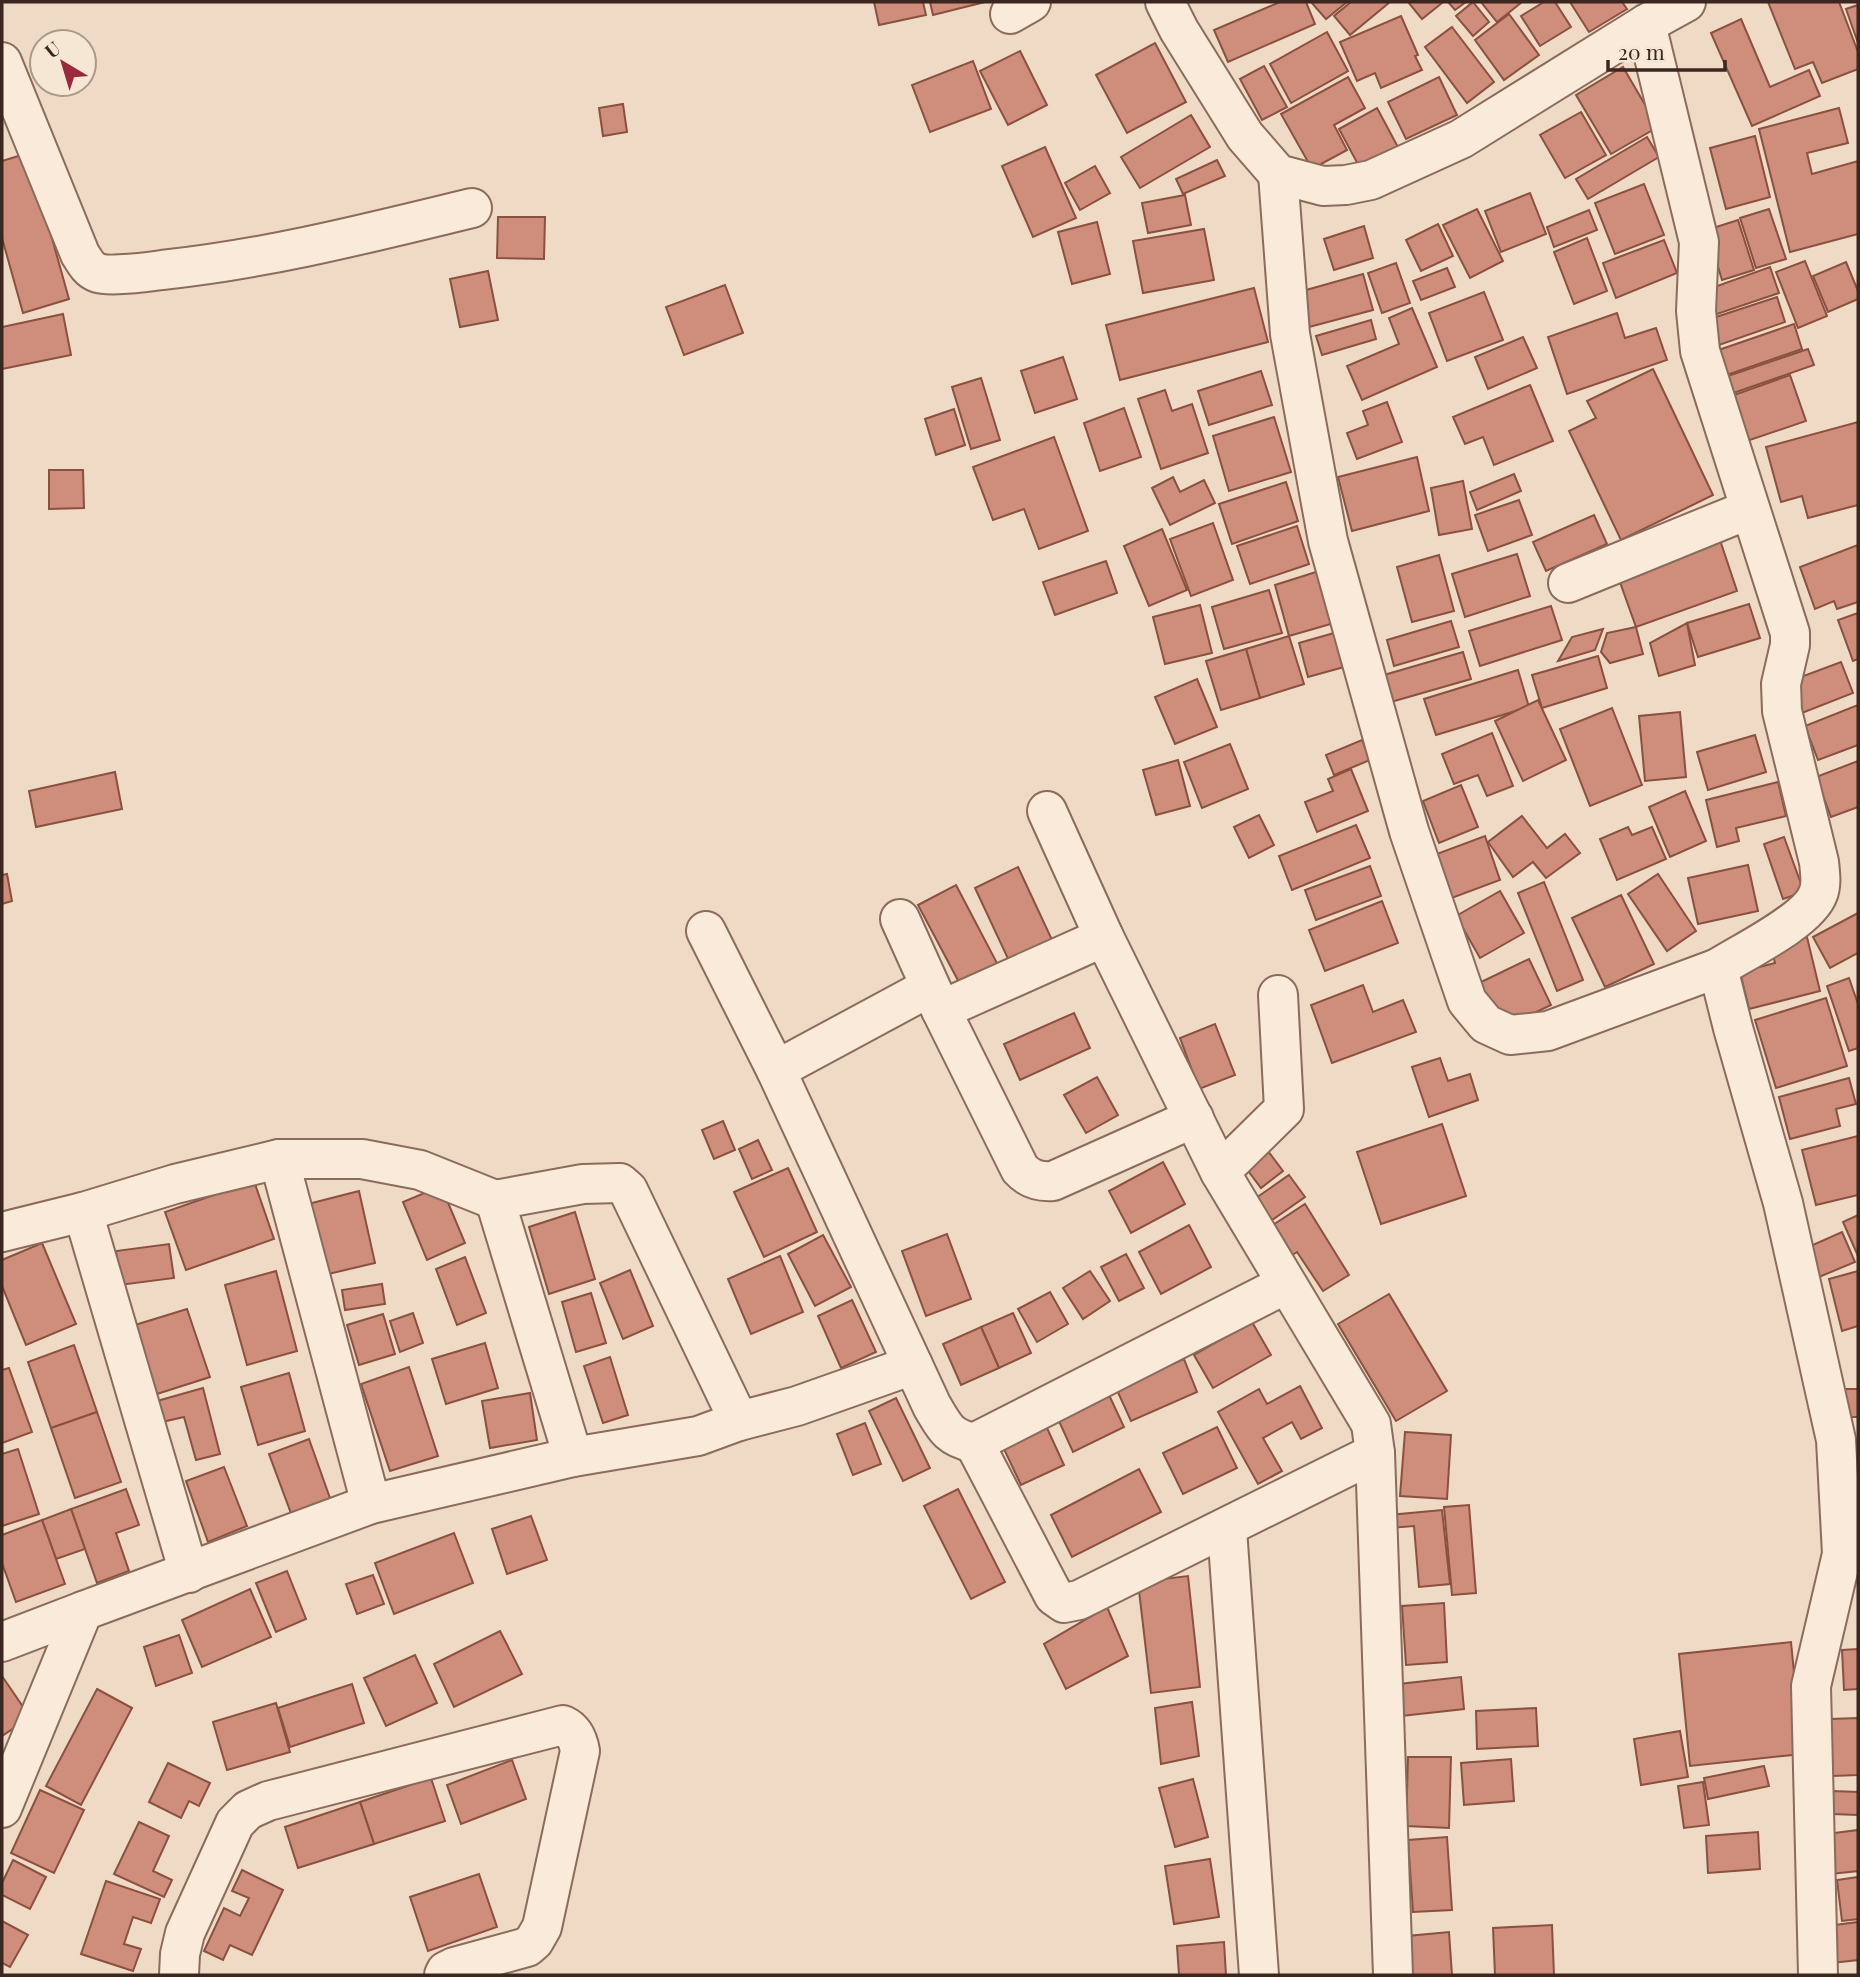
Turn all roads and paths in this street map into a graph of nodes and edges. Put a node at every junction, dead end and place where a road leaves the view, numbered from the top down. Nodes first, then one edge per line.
1 (1165, 2) edge
2 (1686, 2) edge
3 (1646, 24) junction
4 (2, 62) edge
5 (1278, 174) junction
6 (472, 208) dead end
7 (1750, 509) junction
8 (1568, 583) dead end
9 (1047, 811) dead end
10 (900, 919) dead end
11 (706, 931) dead end
12 (1104, 937) junction
13 (1718, 968) junction
14 (1278, 995) dead end
15 (936, 999) junction
16 (776, 1070) junction
17 (1194, 1118) junction
18 (279, 1159) junction
19 (1220, 1172) junction
20 (495, 1200) junction
21 (83, 1212) junction
22 (2, 1232) edge
23 (1286, 1284) junction
24 (913, 1365) junction
25 (739, 1422) junction
26 (975, 1443) junction
27 (1376, 1453) junction
28 (573, 1457) junction
29 (370, 1504) junction
30 (1227, 1528) junction
31 (189, 1573) junction
32 (83, 1611) junction
33 (2, 1642) edge
34 (2, 1808) edge
35 (179, 1975) edge
36 (444, 1975) edge
37 (1259, 1975) edge
38 (1394, 1975) edge
39 (1818, 1975) edge

1 - 5 street
2 - 3 street
3 - 5 street
3 - 7 street
4 - 6 street
5 - 13 street
7 - 8 street
7 - 13 street
9 - 12 street
10 - 15 street
11 - 16 street
12 - 15 street
12 - 17 street
13 - 39 street
14 - 19 street
15 - 16 street
15 - 17 street
16 - 24 street
17 - 19 street
18 - 20 street
18 - 21 street
18 - 29 street
19 - 23 street
20 - 25 street
20 - 28 street
21 - 22 street
21 - 31 street
23 - 26 street
23 - 27 street
24 - 25 street
24 - 26 street
25 - 28 street
26 - 30 street
27 - 30 street
27 - 38 street
28 - 29 street
29 - 31 street
30 - 37 street
31 - 32 street
32 - 33 street
32 - 34 street
35 - 36 street

